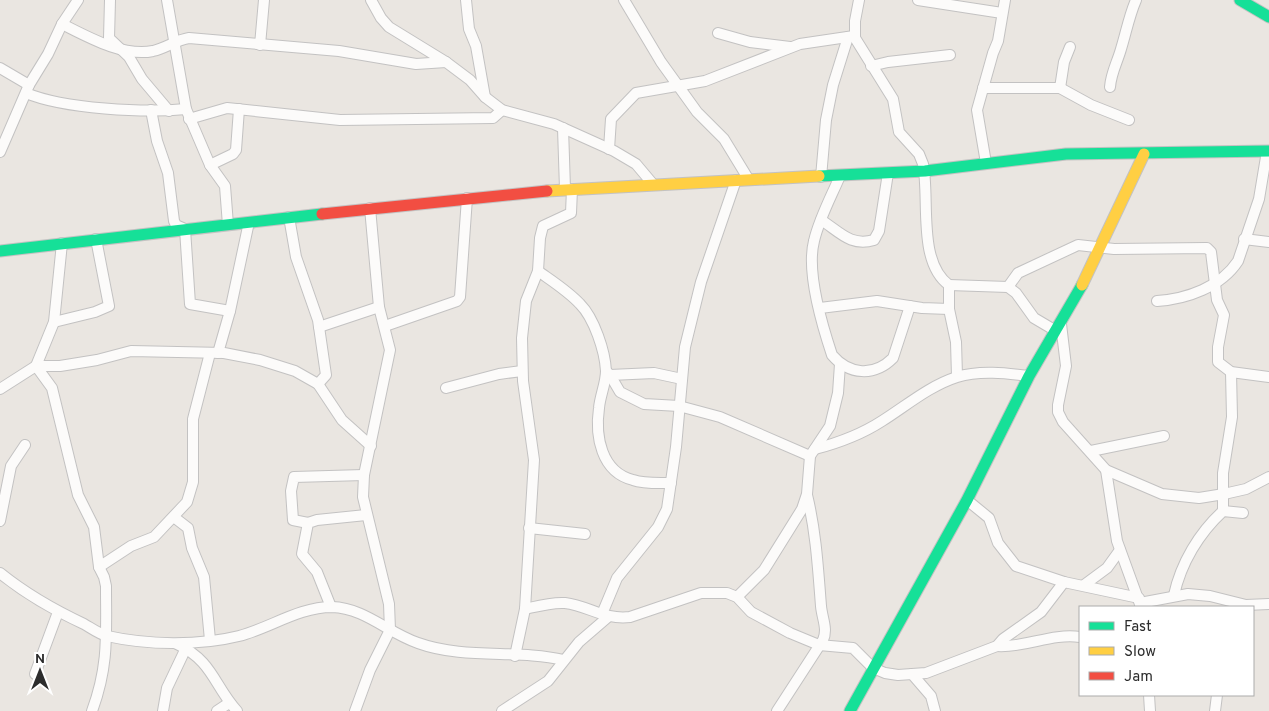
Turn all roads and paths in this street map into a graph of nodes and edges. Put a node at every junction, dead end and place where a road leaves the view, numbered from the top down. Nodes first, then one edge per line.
1 (78, 0) edge
2 (110, 0) edge
3 (167, 0) edge
4 (264, 0) edge
5 (372, 0) edge
6 (466, 0) edge
7 (624, 0) edge
8 (859, 0) edge
9 (918, 0) edge
10 (1005, 0) edge
11 (1136, 0) edge
12 (1240, 0) edge
13 (1002, 13) junction
14 (1269, 17) edge
15 (62, 24) junction
16 (718, 33) dead end
17 (851, 36) junction
18 (174, 42) junction
19 (260, 45) junction
20 (791, 47) junction
21 (1070, 47) dead end
22 (122, 49) junction
23 (950, 55) dead end
24 (446, 62) junction
25 (871, 66) junction
26 (0, 68) edge
27 (681, 86) junction
28 (1110, 87) dead end
29 (983, 88) junction
30 (1060, 88) junction
31 (28, 89) junction
32 (485, 97) junction
33 (239, 109) junction
34 (152, 110) junction
35 (502, 110) junction
36 (169, 111) junction
37 (188, 114) junction
38 (1129, 120) dead end
39 (563, 128) junction
40 (609, 149) junction
41 (1268, 151) edge
42 (0, 152) edge
43 (1144, 154) junction
44 (986, 163) junction
45 (210, 165) junction
46 (924, 171) junction
47 (888, 173) junction
48 (840, 176) junction
49 (821, 178) junction
50 (736, 180) junction
51 (749, 180) junction
52 (652, 183) junction
53 (568, 189) junction
54 (467, 198) junction
55 (370, 208) junction
56 (289, 217) junction
57 (821, 220) junction
58 (249, 222) junction
59 (228, 224) junction
60 (185, 229) junction
61 (96, 240) junction
62 (1244, 240) junction
63 (1269, 242) edge
64 (62, 243) junction
65 (1101, 248) junction
66 (0, 251) edge
67 (538, 271) junction
68 (1214, 284) junction
69 (949, 285) junction
70 (1008, 287) junction
71 (1157, 301) dead end
72 (910, 306) junction
73 (379, 307) junction
74 (820, 308) junction
75 (949, 309) junction
76 (230, 311) junction
77 (54, 322) junction
78 (385, 326) junction
79 (319, 327) junction
80 (1058, 327) junction
81 (214, 353) junction
82 (840, 364) junction
83 (36, 366) junction
84 (522, 371) junction
85 (1230, 372) junction
86 (608, 373) junction
87 (958, 376) junction
88 (1029, 376) junction
89 (1269, 377) edge
90 (682, 379) junction
91 (318, 384) junction
92 (446, 388) dead end
93 (0, 389) edge
94 (679, 406) junction
95 (1164, 436) dead end
96 (25, 445) dead end
97 (371, 446) junction
98 (1091, 451) junction
99 (813, 452) junction
100 (1106, 470) junction
101 (364, 475) junction
102 (1269, 478) edge
103 (671, 484) junction
104 (806, 494) junction
105 (1224, 494) junction
106 (968, 500) junction
107 (1223, 511) junction
108 (1243, 512) dead end
109 (366, 515) junction
110 (174, 518) junction
111 (0, 521) edge
112 (308, 523) junction
113 (529, 528) junction
114 (586, 534) dead end
115 (1120, 550) junction
116 (98, 568) junction
117 (0, 573) edge
118 (1064, 582) junction
119 (1084, 585) junction
120 (1174, 595) junction
121 (737, 597) junction
122 (1140, 603) edge
123 (1269, 604) edge
124 (331, 607) junction
125 (525, 609) junction
126 (58, 612) junction
127 (605, 616) junction
128 (390, 630) junction
129 (106, 636) junction
130 (1079, 637) edge
131 (210, 640) junction
132 (174, 643) junction
133 (819, 645) junction
134 (997, 646) junction
135 (186, 648) junction
136 (515, 656) junction
137 (564, 660) junction
138 (873, 668) junction
139 (35, 674) dead end
140 (912, 674) junction
141 (1149, 696) edge
142 (1217, 696) edge
143 (229, 703) junction
144 (92, 711) edge
145 (163, 711) edge
146 (217, 711) edge
147 (237, 711) edge
148 (355, 711) edge
149 (502, 711) edge
150 (777, 711) edge
151 (850, 711) edge
152 (935, 711) edge
153 (1150, 711) edge
154 (1215, 711) edge

1 - 15 street
2 - 22 street
3 - 18 street
4 - 19 street
5 - 24 street
6 - 32 street
7 - 27 street
8 - 17 street
9 - 13 street
10 - 13 street
11 - 28 street
12 - 14 street
13 - 29 street
15 - 22 street
15 - 31 street
16 - 20 street
17 - 20 street
17 - 25 street
17 - 49 street
18 - 19 street
18 - 22 street
18 - 37 street
19 - 24 street
20 - 27 street
21 - 30 street
22 - 36 street
23 - 25 street
24 - 32 street
25 - 46 street
26 - 31 street
27 - 40 street
27 - 51 street
29 - 30 street
29 - 44 street
30 - 38 street
31 - 34 street
31 - 42 street
32 - 35 street
33 - 35 street
33 - 37 street
33 - 45 street
34 - 36 street
34 - 60 street
35 - 39 street
36 - 37 street
37 - 45 street
39 - 40 street
39 - 53 street
40 - 52 street
41 - 43 street
41 - 62 street
43 - 44 street
43 - 65 street
44 - 46 street
45 - 59 street
46 - 47 street
46 - 69 street
47 - 48 street
47 - 57 street
48 - 49 street
48 - 57 street
49 - 51 street
50 - 51 street
50 - 52 street
50 - 90 street
52 - 53 street
53 - 54 street
53 - 67 street
54 - 55 street
54 - 78 street
55 - 56 street
55 - 73 street
56 - 58 street
56 - 79 street
57 - 74 street
58 - 59 street
58 - 76 street
59 - 60 street
60 - 61 street
60 - 76 street
61 - 64 street
61 - 77 street
62 - 63 street
62 - 68 street
64 - 66 street
64 - 77 street
65 - 68 street
65 - 70 street
65 - 80 street
67 - 84 street
67 - 86 street
68 - 71 street
68 - 85 street
69 - 70 street
69 - 75 street
70 - 80 street
72 - 74 street
72 - 75 street
72 - 82 street
73 - 78 street
73 - 79 street
74 - 82 street
75 - 87 street
76 - 81 street
77 - 83 street
78 - 97 street
79 - 91 street
80 - 88 street
80 - 98 street
81 - 83 street
81 - 91 street
81 - 110 street
82 - 99 street
83 - 93 street
83 - 116 street
84 - 92 street
84 - 113 street
85 - 89 street
85 - 105 street
86 - 90 street
86 - 94 street
86 - 103 street
87 - 88 street
87 - 99 street
88 - 106 street
90 - 94 street
91 - 97 street
94 - 99 street
94 - 103 street
95 - 98 street
96 - 111 street
97 - 101 street
98 - 100 street
99 - 104 street
100 - 105 street
100 - 115 street
101 - 109 street
101 - 112 street
102 - 105 street
103 - 127 street
104 - 121 street
104 - 133 street
105 - 107 street
106 - 118 street
106 - 138 street
107 - 108 street
107 - 120 street
109 - 112 street
109 - 128 street
110 - 116 street
110 - 131 street
112 - 124 street
113 - 114 street
113 - 125 street
115 - 119 street
115 - 122 street
116 - 129 street
117 - 126 street
118 - 119 street
118 - 134 street
119 - 122 street
120 - 122 street
120 - 123 street
121 - 127 street
121 - 133 street
124 - 128 street
124 - 131 street
125 - 127 street
125 - 136 street
126 - 129 street
126 - 139 street
127 - 137 street
128 - 136 street
128 - 148 street
129 - 132 street
129 - 144 street
130 - 134 street
131 - 132 street
132 - 135 street
133 - 138 street
133 - 150 street
134 - 140 street
135 - 143 street
135 - 145 street
136 - 137 street
137 - 149 street
138 - 140 street
138 - 151 street
140 - 152 street
141 - 153 street
142 - 154 street
143 - 146 street
143 - 147 street

